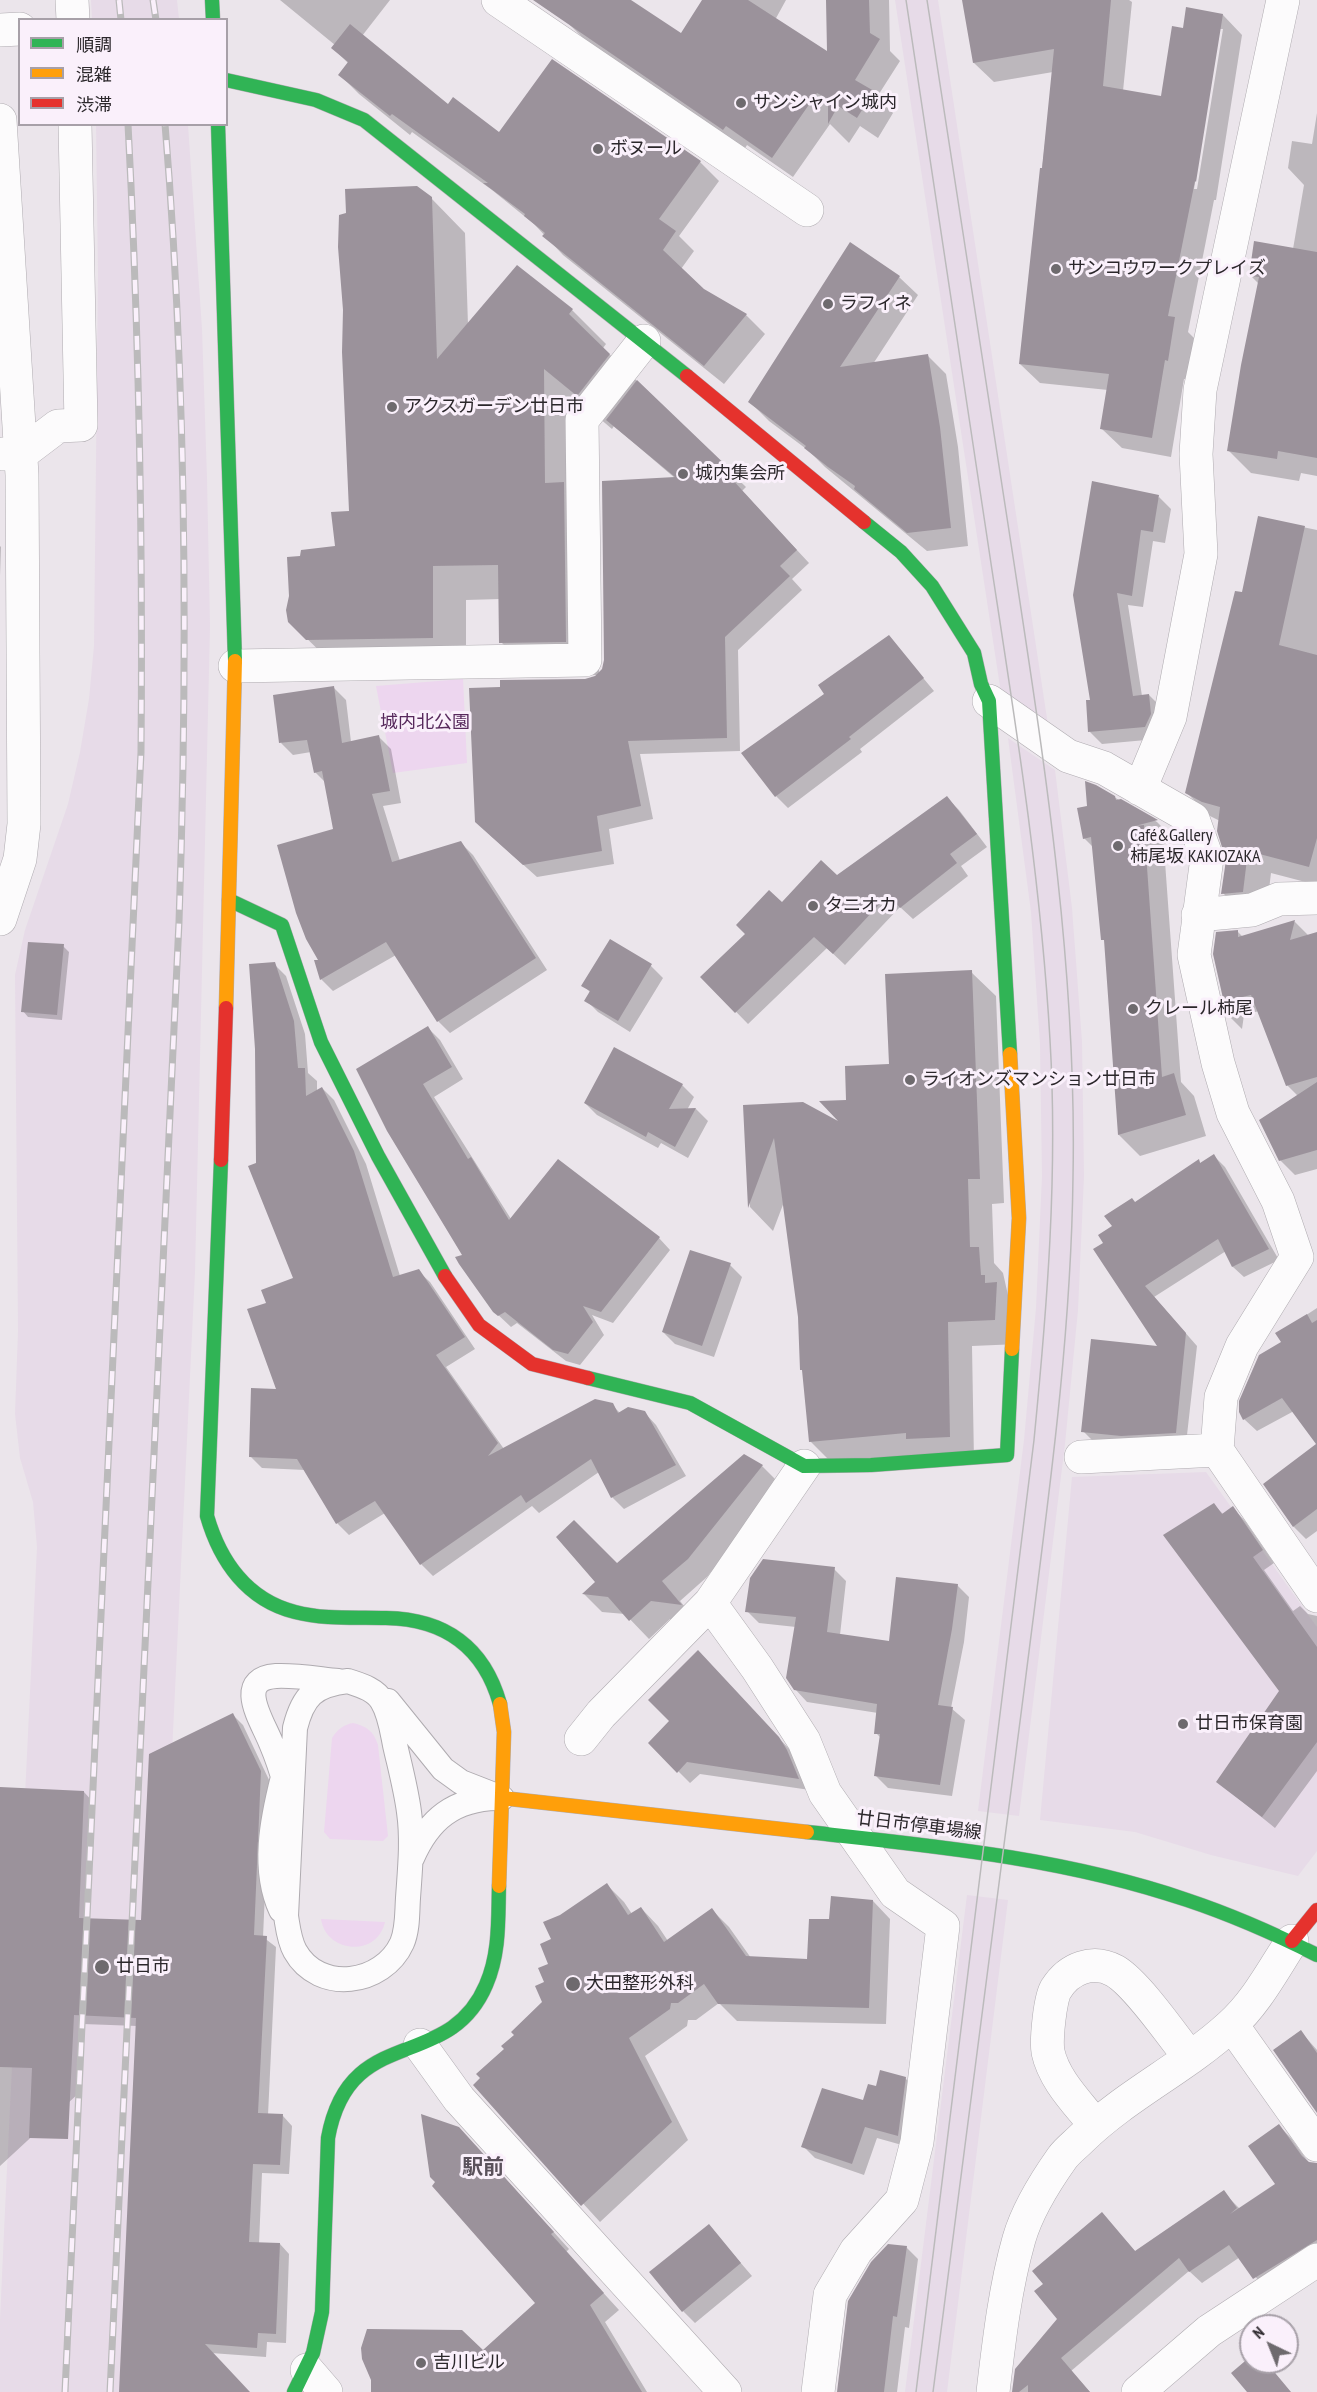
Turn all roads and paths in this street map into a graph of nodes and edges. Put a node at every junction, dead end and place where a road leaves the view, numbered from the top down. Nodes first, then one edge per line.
1 (72, 0) edge
2 (212, 0) edge
3 (498, 0) edge
4 (1283, 0) edge
5 (73, 18) edge
6 (213, 18) edge
7 (18, 29) edge
8 (0, 30) edge
9 (228, 80) edge
10 (0, 120) edge
11 (75, 126) edge
12 (218, 126) edge
13 (1, 156) edge
14 (807, 210) dead end
15 (644, 341) junction
16 (11, 454) edge
17 (235, 666) junction
18 (988, 701) junction
19 (1140, 789) junction
20 (1317, 898) edge
21 (229, 900) junction
22 (1198, 915) junction
23 (0, 918) edge
24 (1217, 1450) junction
25 (1081, 1457) dead end
26 (804, 1466) junction
27 (1317, 1596) edge
28 (710, 1603) junction
29 (348, 1681) junction
30 (295, 1728) junction
31 (581, 1739) dead end
32 (283, 1776) junction
33 (502, 1798) junction
34 (291, 1824) junction
35 (856, 1837) junction
36 (409, 1878) junction
37 (1317, 1910) edge
38 (287, 1920) junction
39 (1304, 1948) edge
40 (1232, 2025) junction
41 (420, 2045) junction
42 (1190, 2058) junction
43 (1095, 2125) junction
44 (1317, 2145) edge
45 (1317, 2260) edge
46 (309, 2385) edge
47 (725, 2392) edge
48 (818, 2392) edge
49 (993, 2392) edge
50 (1138, 2392) edge

1 - 5 street
2 - 6 street
3 - 14 street
4 - 19 street
7 - 8 street
9 - 15 street
10 - 13 street
11 - 16 street
12 - 17 street
13 - 16 street
15 - 17 street
15 - 18 street
16 - 23 street
17 - 21 street
18 - 19 street
18 - 26 street
19 - 22 street
20 - 22 street
21 - 26 street
21 - 33 street
22 - 24 street
24 - 25 street
24 - 27 street
26 - 28 street
28 - 31 street
28 - 35 street
29 - 30 lane
29 - 32 lane
29 - 33 lane
29 - 36 lane
30 - 32 lane
30 - 34 lane
32 - 34 lane
32 - 38 lane
33 - 35 street, 廿日市停車場線
33 - 36 lane
33 - 41 street
34 - 38 lane
35 - 39 street, 廿日市停車場線
35 - 48 street
36 - 38 lane
37 - 39 street
39 - 40 street
40 - 42 street
40 - 44 street
41 - 46 street
41 - 47 street
42 - 43 street
42 - 43 street
43 - 49 street
45 - 50 street

